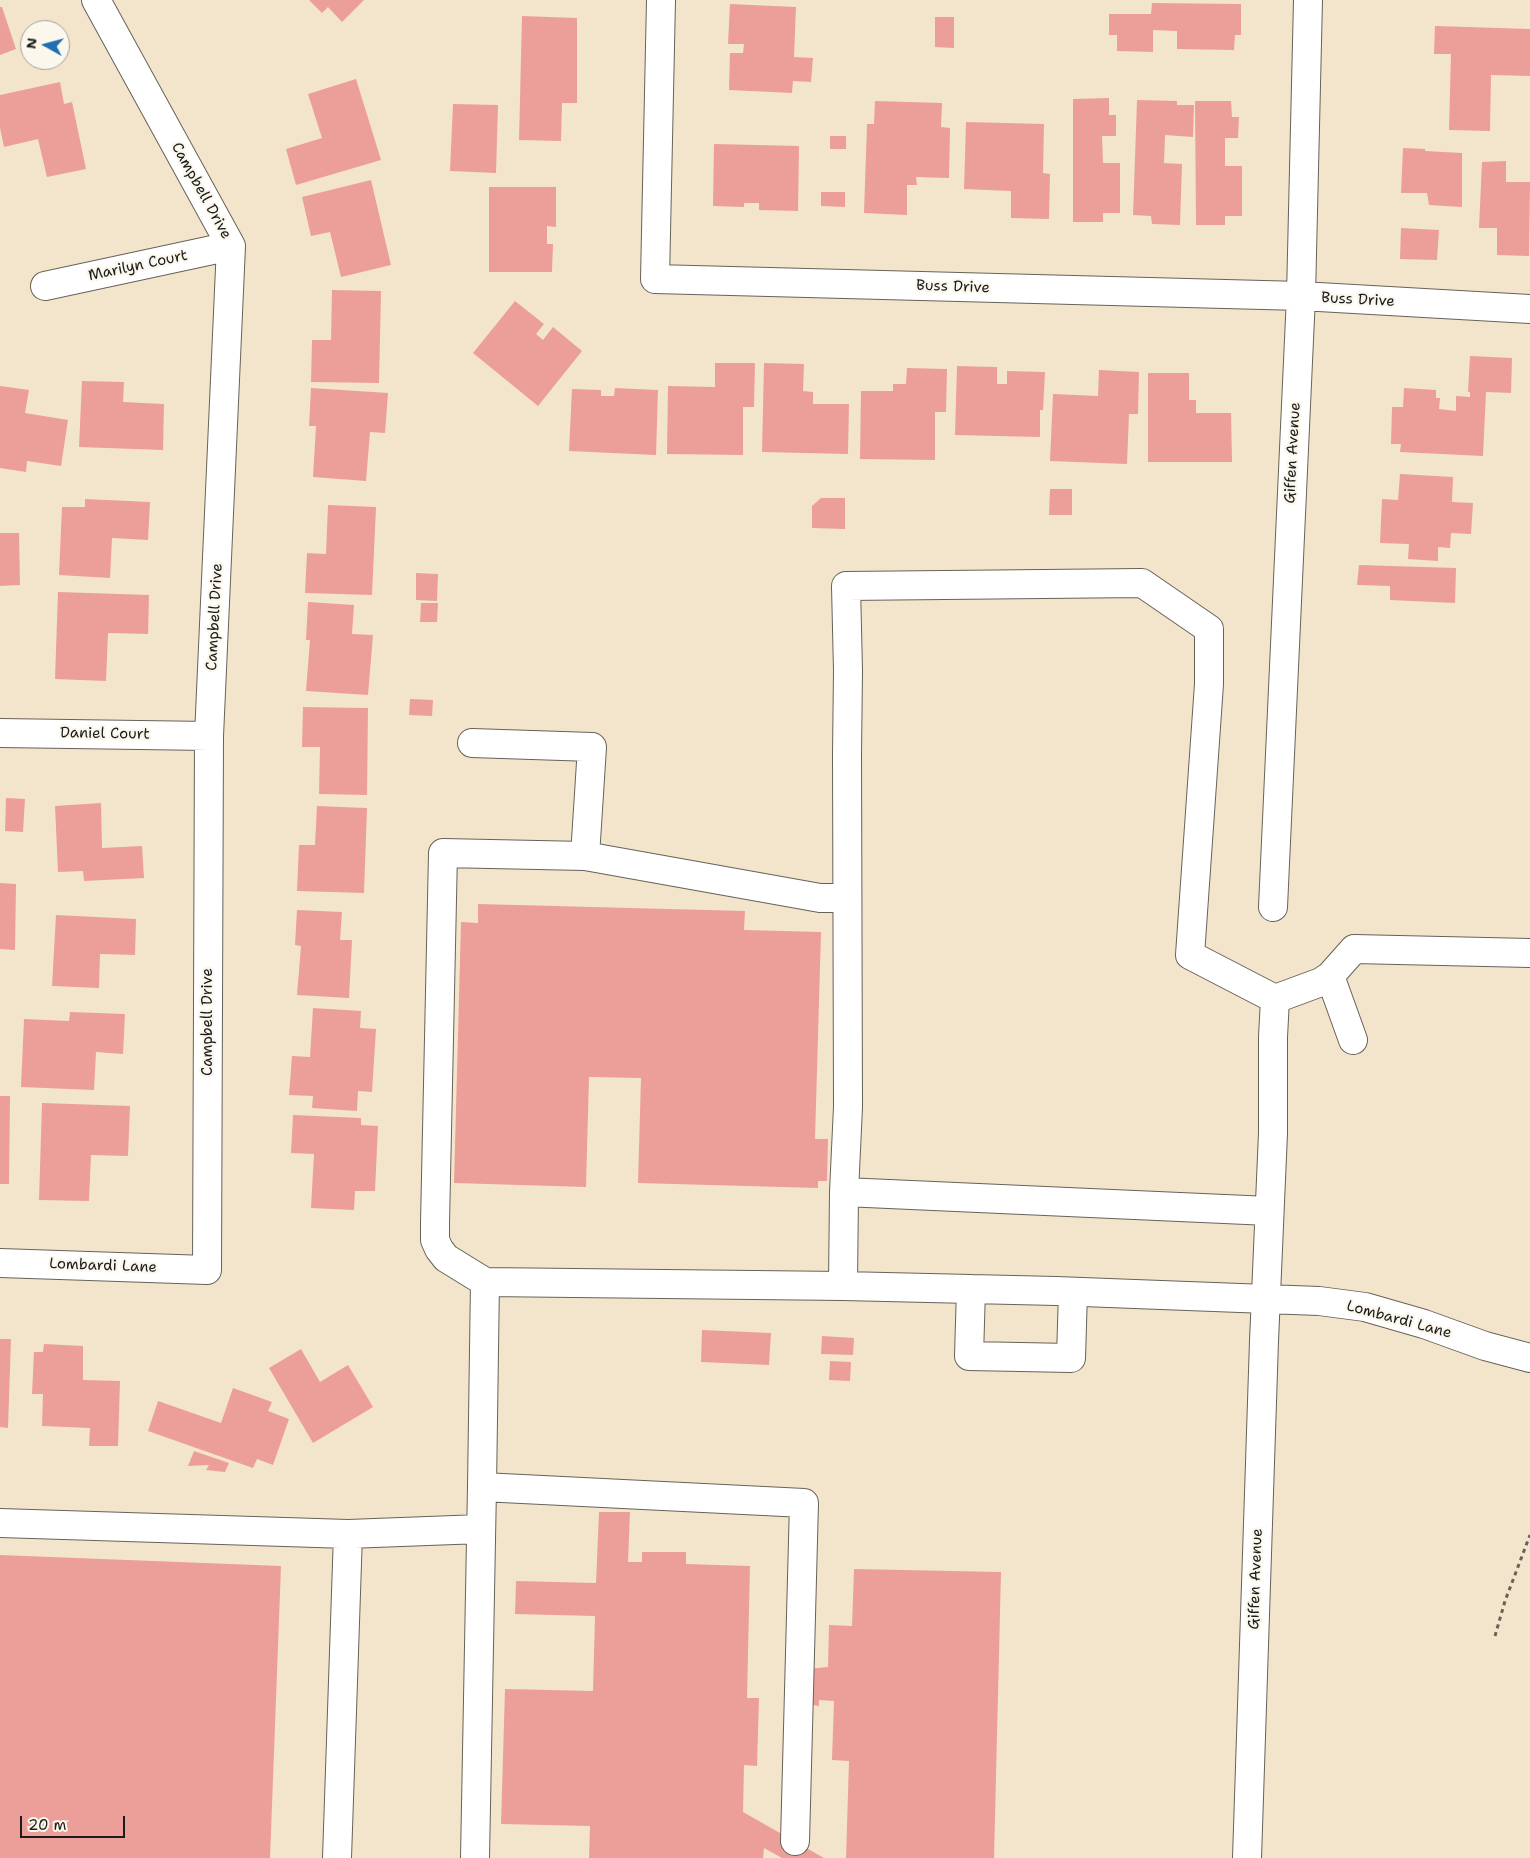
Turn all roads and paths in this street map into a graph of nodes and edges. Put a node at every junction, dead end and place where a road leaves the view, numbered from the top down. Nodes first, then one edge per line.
1 (96, 0) edge
2 (661, 0) edge
3 (1308, 0) edge
4 (231, 246) junction
5 (45, 286) dead end
6 (1301, 296) junction
7 (1530, 309) edge
8 (0, 733) edge
9 (210, 736) junction
10 (472, 743) dead end
11 (585, 856) junction
12 (847, 898) junction
13 (1273, 906) dead end
14 (1530, 954) edge
15 (1330, 976) junction
16 (1276, 999) junction
17 (1353, 1040) dead end
18 (844, 1192) junction
19 (1269, 1211) junction
20 (0, 1262) edge
21 (207, 1270) joint
22 (485, 1282) junction
23 (843, 1286) junction
24 (971, 1290) junction
25 (1073, 1292) junction
26 (1266, 1299) junction
27 (1530, 1358) edge
28 (482, 1487) junction
29 (0, 1523) edge
30 (482, 1529) junction
31 (348, 1534) junction
32 (1530, 1535) edge
33 (1495, 1636) dead end
34 (795, 1841) dead end
35 (337, 1858) edge
36 (474, 1858) edge
37 (1247, 1858) edge

1 - 4 street, Campbell Drive
2 - 6 street, Buss Drive
3 - 6 street, Giffen Avenue
4 - 5 street, Marilyn Court
4 - 9 street, Campbell Drive
6 - 7 street, Buss Drive
6 - 13 street, Giffen Avenue
8 - 9 street, Daniel Court
9 - 21 street, Campbell Drive
10 - 11 street
11 - 12 street
11 - 22 street
12 - 16 street
12 - 18 street
14 - 15 street
15 - 16 street
15 - 17 street
16 - 19 street, Giffen Avenue
18 - 19 street
18 - 23 street
19 - 26 street, Giffen Avenue
20 - 21 street, Lombardi Lane
22 - 23 street, Lombardi Lane
22 - 28 street
23 - 24 street, Lombardi Lane
24 - 25 street, Lombardi Lane
24 - 25 street
25 - 26 street, Lombardi Lane
26 - 27 street, Lombardi Lane
26 - 37 street, Giffen Avenue
28 - 30 street
28 - 34 street
29 - 31 street
30 - 31 street
30 - 36 street
31 - 35 street
32 - 33 path

